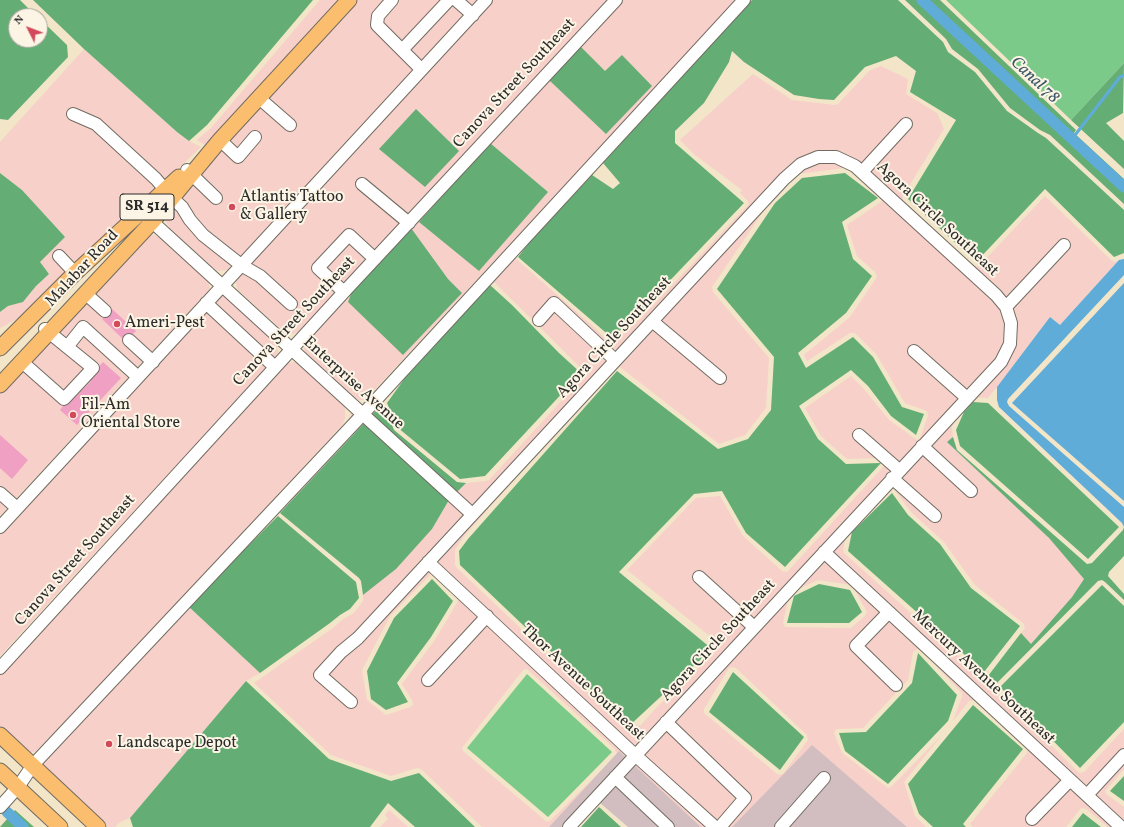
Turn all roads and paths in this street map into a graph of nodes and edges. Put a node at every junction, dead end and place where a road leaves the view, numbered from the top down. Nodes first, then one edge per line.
1 (349, 0) edge
2 (392, 0) edge
3 (449, 0) edge
4 (456, 0) edge
5 (486, 0) edge
6 (616, 0) edge
7 (744, 0) edge
8 (473, 15) junction
9 (402, 50) junction
10 (421, 69) junction
11 (259, 98) junction
12 (73, 114) dead end
13 (906, 124) dead end
14 (290, 125) dead end
15 (255, 137) dead end
16 (220, 140) junction
17 (862, 172) junction
18 (189, 173) junction
19 (362, 184) dead end
20 (169, 193) junction
21 (216, 198) dead end
22 (147, 217) junction
23 (409, 223) junction
24 (1064, 245) dead end
25 (59, 256) dead end
26 (375, 259) junction
27 (241, 266) junction
28 (74, 273) junction
29 (223, 285) junction
30 (344, 292) junction
31 (85, 293) junction
32 (206, 304) junction
33 (292, 304) dead end
34 (1006, 307) junction
35 (105, 311) dead end
36 (539, 320) dead end
37 (652, 321) junction
38 (47, 330) junction
39 (129, 340) dead end
40 (67, 347) junction
41 (0, 348) edge
42 (291, 349) junction
43 (914, 351) dead end
44 (615, 360) junction
45 (21, 361) junction
46 (153, 362) junction
47 (275, 367) junction
48 (138, 377) junction
49 (720, 378) dead end
50 (0, 385) edge
51 (967, 398) junction
52 (363, 414) junction
53 (859, 435) dead end
54 (922, 446) junction
55 (896, 474) junction
56 (971, 491) dead end
57 (0, 493) edge
58 (17, 508) junction
59 (472, 514) junction
60 (935, 516) dead end
61 (0, 527) edge
62 (824, 552) junction
63 (428, 562) junction
64 (699, 577) dead end
65 (889, 612) junction
66 (487, 616) junction
67 (754, 627) junction
68 (0, 668) edge
69 (428, 680) dead end
70 (896, 686) dead end
71 (351, 702) dead end
72 (666, 722) junction
73 (0, 735) edge
74 (635, 755) junction
75 (1124, 755) edge
76 (33, 765) junction
77 (0, 771) edge
78 (615, 777) junction
79 (824, 778) dead end
80 (1070, 780) junction
81 (18, 787) junction
82 (1087, 796) junction
83 (0, 807) edge
84 (1032, 819) dead end
85 (60, 827) edge
86 (98, 827) edge
87 (569, 827) edge
88 (668, 827) edge
89 (715, 827) edge
90 (720, 827) edge
91 (781, 827) edge
92 (1121, 827) edge

1 - 11 main road, Malabar Road / SR 514
2 - 9 street
3 - 9 street
4 - 8 street
5 - 8 street
6 - 23 street, Canova Street Southeast
7 - 52 street
8 - 10 street
9 - 10 street
10 - 27 street
11 - 14 street
11 - 16 main road, Malabar Road / SR 514
12 - 20 street
13 - 17 street
15 - 16 street
16 - 18 main road, Malabar Road / SR 514
17 - 34 street, Agora Circle Southeast
17 - 37 street, Agora Circle Southeast
18 - 20 main road, Malabar Road / SR 514
18 - 21 street
19 - 23 street
20 - 22 main road, Malabar Road / SR 514
20 - 27 street
22 - 28 main road, Malabar Road / SR 514
22 - 29 street, Enterprise Avenue
22 - 31 main road, Malabar Road / SR 514
23 - 26 street, Canova Street Southeast
24 - 34 street
25 - 28 street
26 - 30 street, Canova Street Southeast
26 - 30 street
27 - 29 street
27 - 33 street
28 - 38 main road
28 - 41 main road, Malabar Road / SR 514
29 - 32 street
29 - 42 street, Enterprise Avenue
30 - 42 street, Canova Street Southeast
31 - 35 street
31 - 38 main road, Malabar Road / SR 514
32 - 46 street
32 - 47 street
34 - 51 street, Agora Circle Southeast
36 - 44 street
37 - 44 street, Agora Circle Southeast
37 - 49 street
38 - 40 street
38 - 45 main road
39 - 46 street
40 - 45 street
40 - 48 street
42 - 47 street, Canova Street Southeast
42 - 52 street, Enterprise Avenue
43 - 51 street
44 - 59 street, Agora Circle Southeast
45 - 50 main road
46 - 48 street
47 - 68 street, Canova Street Southeast
48 - 58 street
51 - 54 street, Agora Circle Southeast
52 - 59 street, Enterprise Avenue
52 - 76 street
53 - 55 street
54 - 55 street, Agora Circle Southeast
54 - 56 street
55 - 60 street
55 - 62 street, Agora Circle Southeast
57 - 58 street
58 - 61 street
59 - 63 street, Agora Circle Southeast
62 - 65 street, Mercury Avenue Southeast
62 - 67 street, Agora Circle Southeast
63 - 66 street, Thor Avenue Southeast
63 - 71 street, Agora Circle Southeast
64 - 67 street
65 - 70 street
65 - 80 street, Mercury Avenue Southeast
66 - 69 street
66 - 74 street, Thor Avenue Southeast
67 - 72 street, Agora Circle Southeast
72 - 74 street, Agora Circle Southeast
72 - 90 street
73 - 76 main road
74 - 78 street, Agora Circle Southeast
74 - 89 street, Thor Avenue Southeast
75 - 82 street
76 - 81 street
76 - 86 main road
77 - 81 main road
78 - 87 street, Agora Circle Southeast
78 - 88 street
79 - 91 street
80 - 82 street, Mercury Avenue Southeast
80 - 84 street
81 - 83 street
81 - 85 main road
82 - 92 street, Mercury Avenue Southeast

